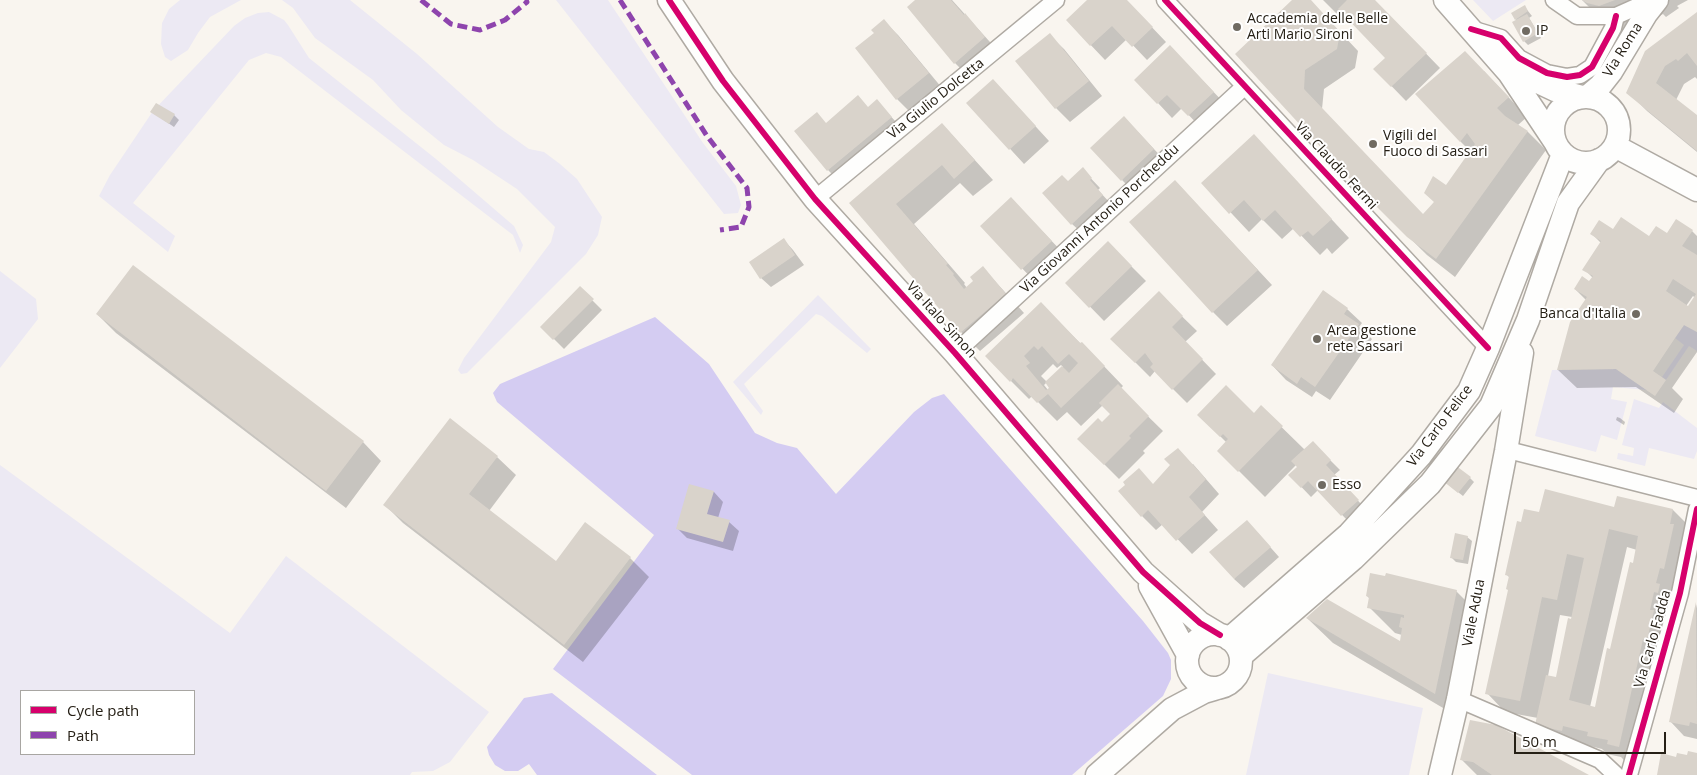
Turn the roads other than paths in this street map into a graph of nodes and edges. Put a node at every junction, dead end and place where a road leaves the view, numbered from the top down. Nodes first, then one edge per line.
1 (669, 0) edge
2 (1056, 0) edge
3 (1165, 0) edge
4 (1445, 0) edge
5 (1554, 0) edge
6 (1652, 0) edge
7 (1657, 0) edge
8 (1616, 16) junction
9 (1471, 28) junction
10 (1245, 86) junction
11 (1584, 97) junction
12 (1559, 148) junction
13 (1607, 153) junction
14 (1697, 190) edge
15 (815, 198) junction
16 (1528, 320) junction
17 (1488, 348) junction
18 (955, 353) junction
19 (1506, 451) junction
20 (1697, 498) edge
21 (1697, 509) edge
22 (1692, 563) edge
23 (1143, 572) junction
24 (1230, 643) junction
25 (1189, 663) junction
26 (1222, 686) junction
27 (1458, 699) junction
28 (1172, 709) junction
29 (1097, 775) edge
30 (1440, 775) edge
31 (1616, 775) edge
32 (1629, 775) edge

1 - 15 main road, Via Italo Simon
2 - 15 street, Via Giulio Dolcetta
3 - 10 street, Via Claudio Fermi
4 - 9 main road
5 - 8 street
6 - 8 street
7 - 11 main road, Via Roma
8 - 9 street
9 - 11 main road
9 - 12 main road
10 - 17 street, Via Claudio Fermi
10 - 18 street, Via Giovanni Antonio Porcheddu
11 - 12 main road
11 - 13 main road
12 - 13 main road
12 - 17 main road, Via Carlo Felice
13 - 14 main road
13 - 16 main road
15 - 18 main road, Via Italo Simon
16 - 19 main road, Viale Adua
16 - 24 main road, Via Carlo Felice
17 - 24 main road, Via Carlo Felice
18 - 23 main road, Via Italo Simon
19 - 20 street
19 - 27 main road, Viale Adua
21 - 22 street, Via Carlo Fadda
22 - 32 street, Via Carlo Fadda
23 - 24 main road, Via Italo Simon
23 - 25 main road, Via Italo Simon
24 - 25 main road
24 - 26 main road
25 - 26 main road
25 - 28 main road
26 - 28 main road
27 - 30 main road, Viale Adua
27 - 31 street
28 - 29 main road

